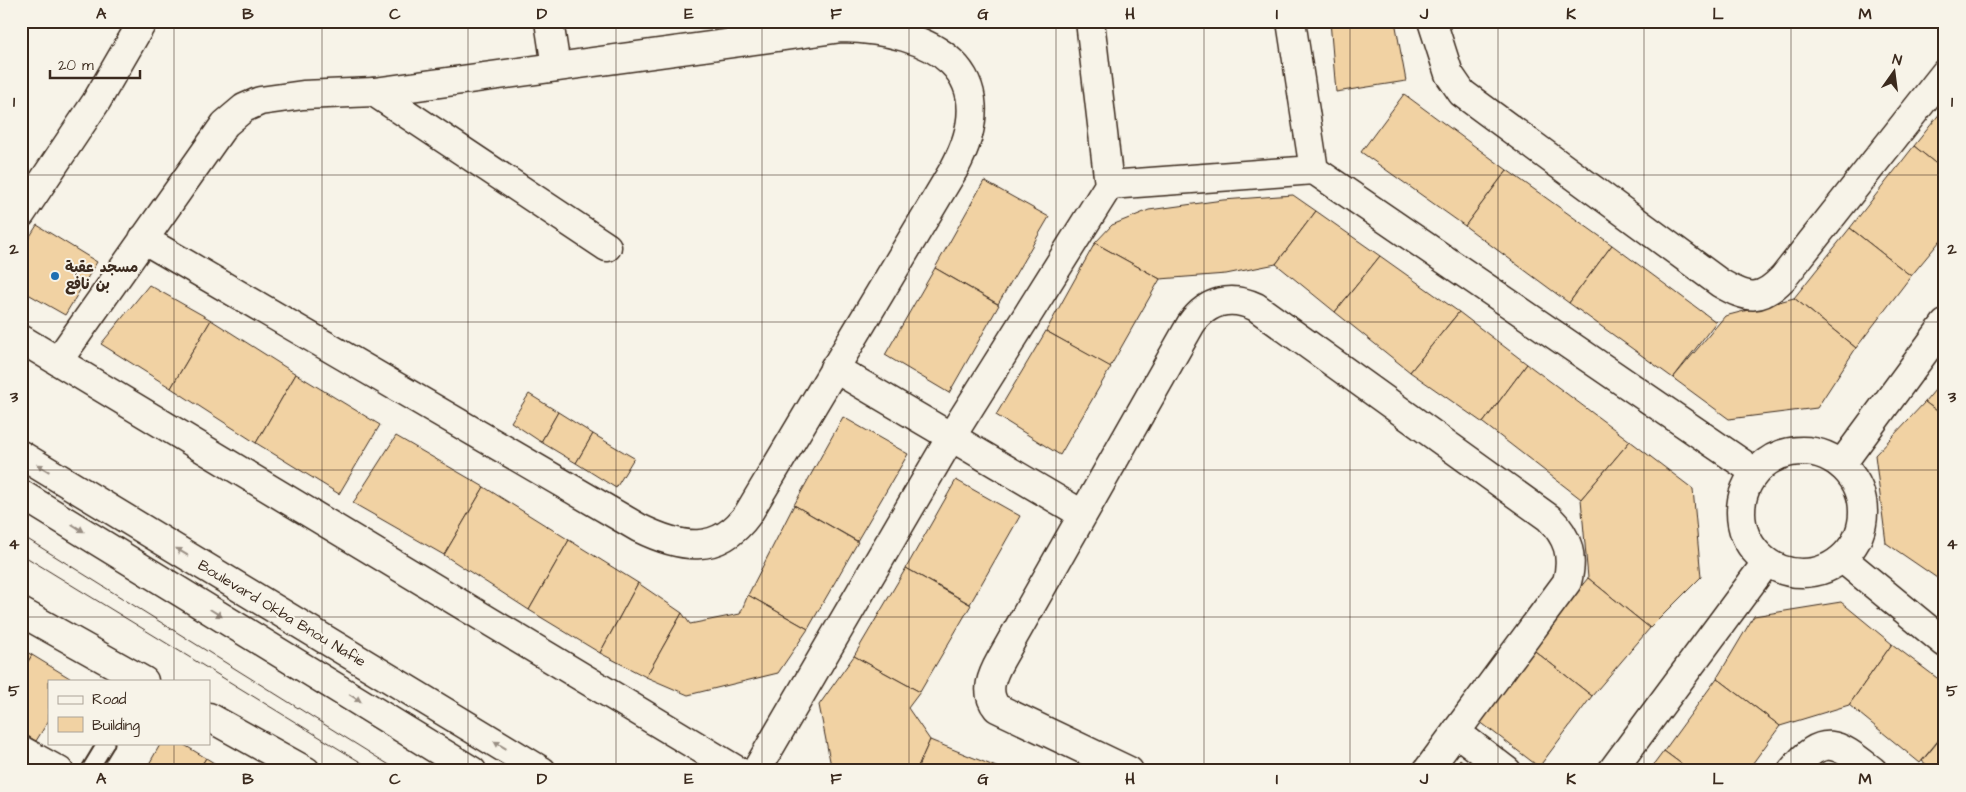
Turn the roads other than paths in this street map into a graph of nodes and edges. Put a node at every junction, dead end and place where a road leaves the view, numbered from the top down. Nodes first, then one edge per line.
1 (143, 21) edge
2 (549, 21) edge
3 (1090, 21) edge
4 (1291, 21) edge
5 (1432, 21) edge
6 (556, 67) junction
7 (1945, 73) edge
8 (374, 92) junction
9 (1314, 170) junction
10 (1109, 185) junction
11 (21, 214) edge
12 (143, 239) junction
13 (607, 247) dead end
14 (1945, 324) edge
15 (21, 340) edge
16 (58, 361) junction
17 (834, 368) junction
18 (951, 437) junction
19 (21, 455) edge
20 (1841, 465) junction
21 (1754, 472) junction
22 (21, 494) edge
23 (1082, 514) junction
24 (1843, 559) junction
25 (1766, 563) junction
26 (21, 612) edge
27 (1945, 643) edge
28 (142, 680) edge
29 (210, 718) edge
30 (1456, 732) junction
31 (105, 744) edge
32 (21, 750) edge
33 (59, 771) edge
34 (89, 771) edge
35 (306, 771) edge
36 (472, 771) edge
37 (542, 771) edge
38 (738, 771) edge
39 (756, 771) edge
40 (1129, 771) edge
41 (1427, 771) edge
42 (1507, 771) edge
43 (1612, 771) edge
44 (1792, 771) edge
45 (1873, 771) edge

1 - 11 street
2 - 6 street
3 - 10 street
4 - 9 street
5 - 7 street
6 - 8 street
6 - 17 street
8 - 12 street
8 - 13 street
9 - 10 street
9 - 21 street
10 - 18 street
12 - 16 street
12 - 17 street
14 - 20 street
15 - 16 street
16 - 38 street
17 - 18 street
18 - 23 street
18 - 39 street
37 -> 19 street, Boulevard Okba Bnou Nafie
20 - 21 street
20 - 24 street
21 - 25 street
22 -> 36 street
23 - 30 street
23 - 40 street
24 - 25 street
24 - 27 street
25 - 43 street
26 - 28 street
29 - 35 street
30 - 41 street
30 - 42 street
31 - 34 lane
32 - 33 street
44 - 45 street

